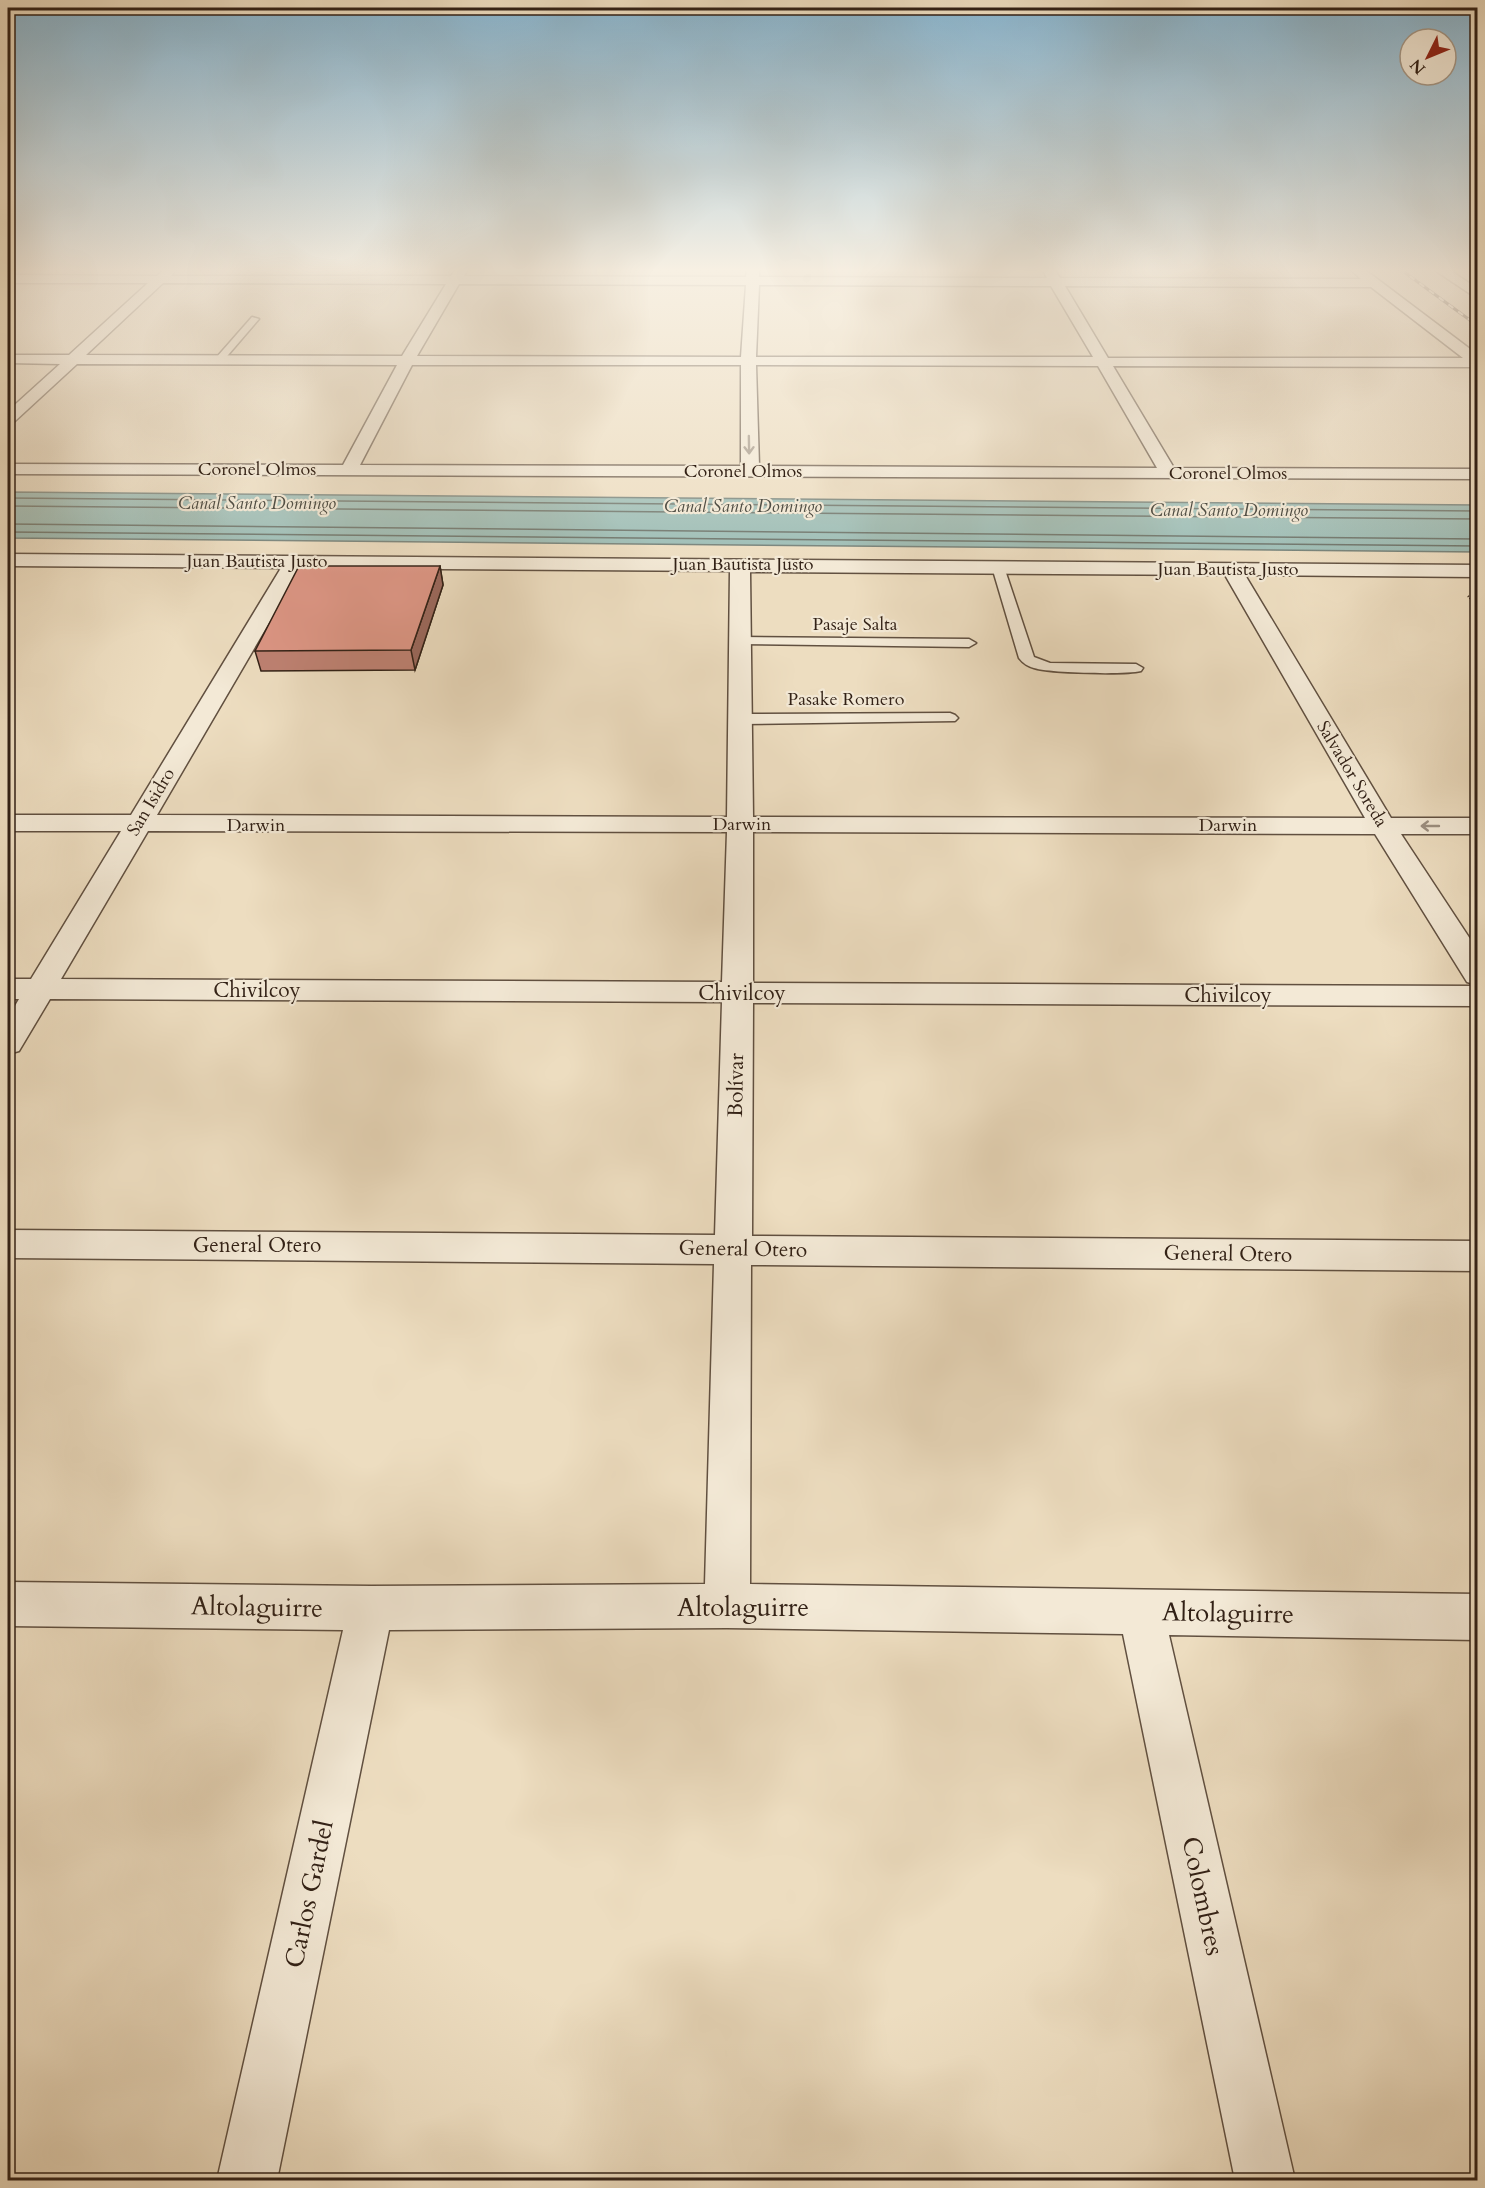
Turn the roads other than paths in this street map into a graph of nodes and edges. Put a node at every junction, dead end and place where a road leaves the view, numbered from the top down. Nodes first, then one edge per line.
1 (60, 371) edge
2 (401, 371) edge
3 (748, 371) edge
4 (1108, 371) edge
5 (8, 419) edge
6 (8, 469) edge
7 (350, 470) junction
8 (750, 471) junction
9 (1168, 472) junction
10 (1478, 474) edge
11 (8, 560) edge
12 (295, 562) junction
13 (740, 564) junction
14 (998, 567) junction
15 (1231, 569) junction
16 (1478, 571) edge
17 (740, 641) junction
18 (969, 643) dead end
19 (1136, 668) dead end
20 (950, 718) dead end
21 (742, 719) junction
22 (8, 823) edge
23 (740, 824) junction
24 (137, 825) junction
25 (1383, 826) junction
26 (1478, 826) edge
27 (1478, 975) edge
28 (8, 989) edge
29 (40, 989) junction
30 (737, 993) junction
31 (1478, 996) edge
32 (8, 1043) edge
33 (8, 1244) edge
34 (735, 1249) junction
35 (1478, 1257) edge
36 (8, 1604) edge
37 (727, 1606) junction
38 (371, 1608) junction
39 (1141, 1611) junction
40 (1478, 1617) edge
41 (248, 2181) edge
42 (1265, 2181) edge

1 - 5 street
2 - 7 street
3 -> 8 street
4 - 9 street
6 - 7 street, Coronel Olmos
7 - 8 street, Coronel Olmos
8 - 9 street, Coronel Olmos
9 - 10 street, Coronel Olmos
11 - 12 street, Juan Bautista Justo
12 - 13 street, Juan Bautista Justo
12 - 24 street, San Isidro
13 - 14 street, Juan Bautista Justo
13 - 17 street, Bolívar
14 - 15 street, Juan Bautista Justo
14 - 19 lane
15 - 16 street, Juan Bautista Justo
15 - 25 street, Salvador Soreda
17 - 18 lane, Pasaje Salta
17 - 21 street, Bolívar
20 - 21 lane, Pasake Romero
21 - 23 street, Bolívar
22 - 24 street, Darwin
23 - 24 street, Darwin
23 - 25 street, Darwin
23 - 30 street, Bolívar
24 - 29 street, San Isidro
26 -> 25 street, Darwin
25 - 27 street, Salvador Soreda
28 - 29 street, Chivilcoy
29 - 30 street, Chivilcoy
29 - 32 street, San Isidro
30 - 31 street, Chivilcoy
30 - 34 street, Bolívar
33 - 34 street, General Otero
34 - 35 street, General Otero
34 - 37 street, Bolívar
36 - 38 street, Altolaguirre
37 - 38 street, Altolaguirre
37 - 39 street, Altolaguirre
38 - 41 street, Carlos Gardel
39 - 40 street, Altolaguirre
39 - 42 street, Colombres

